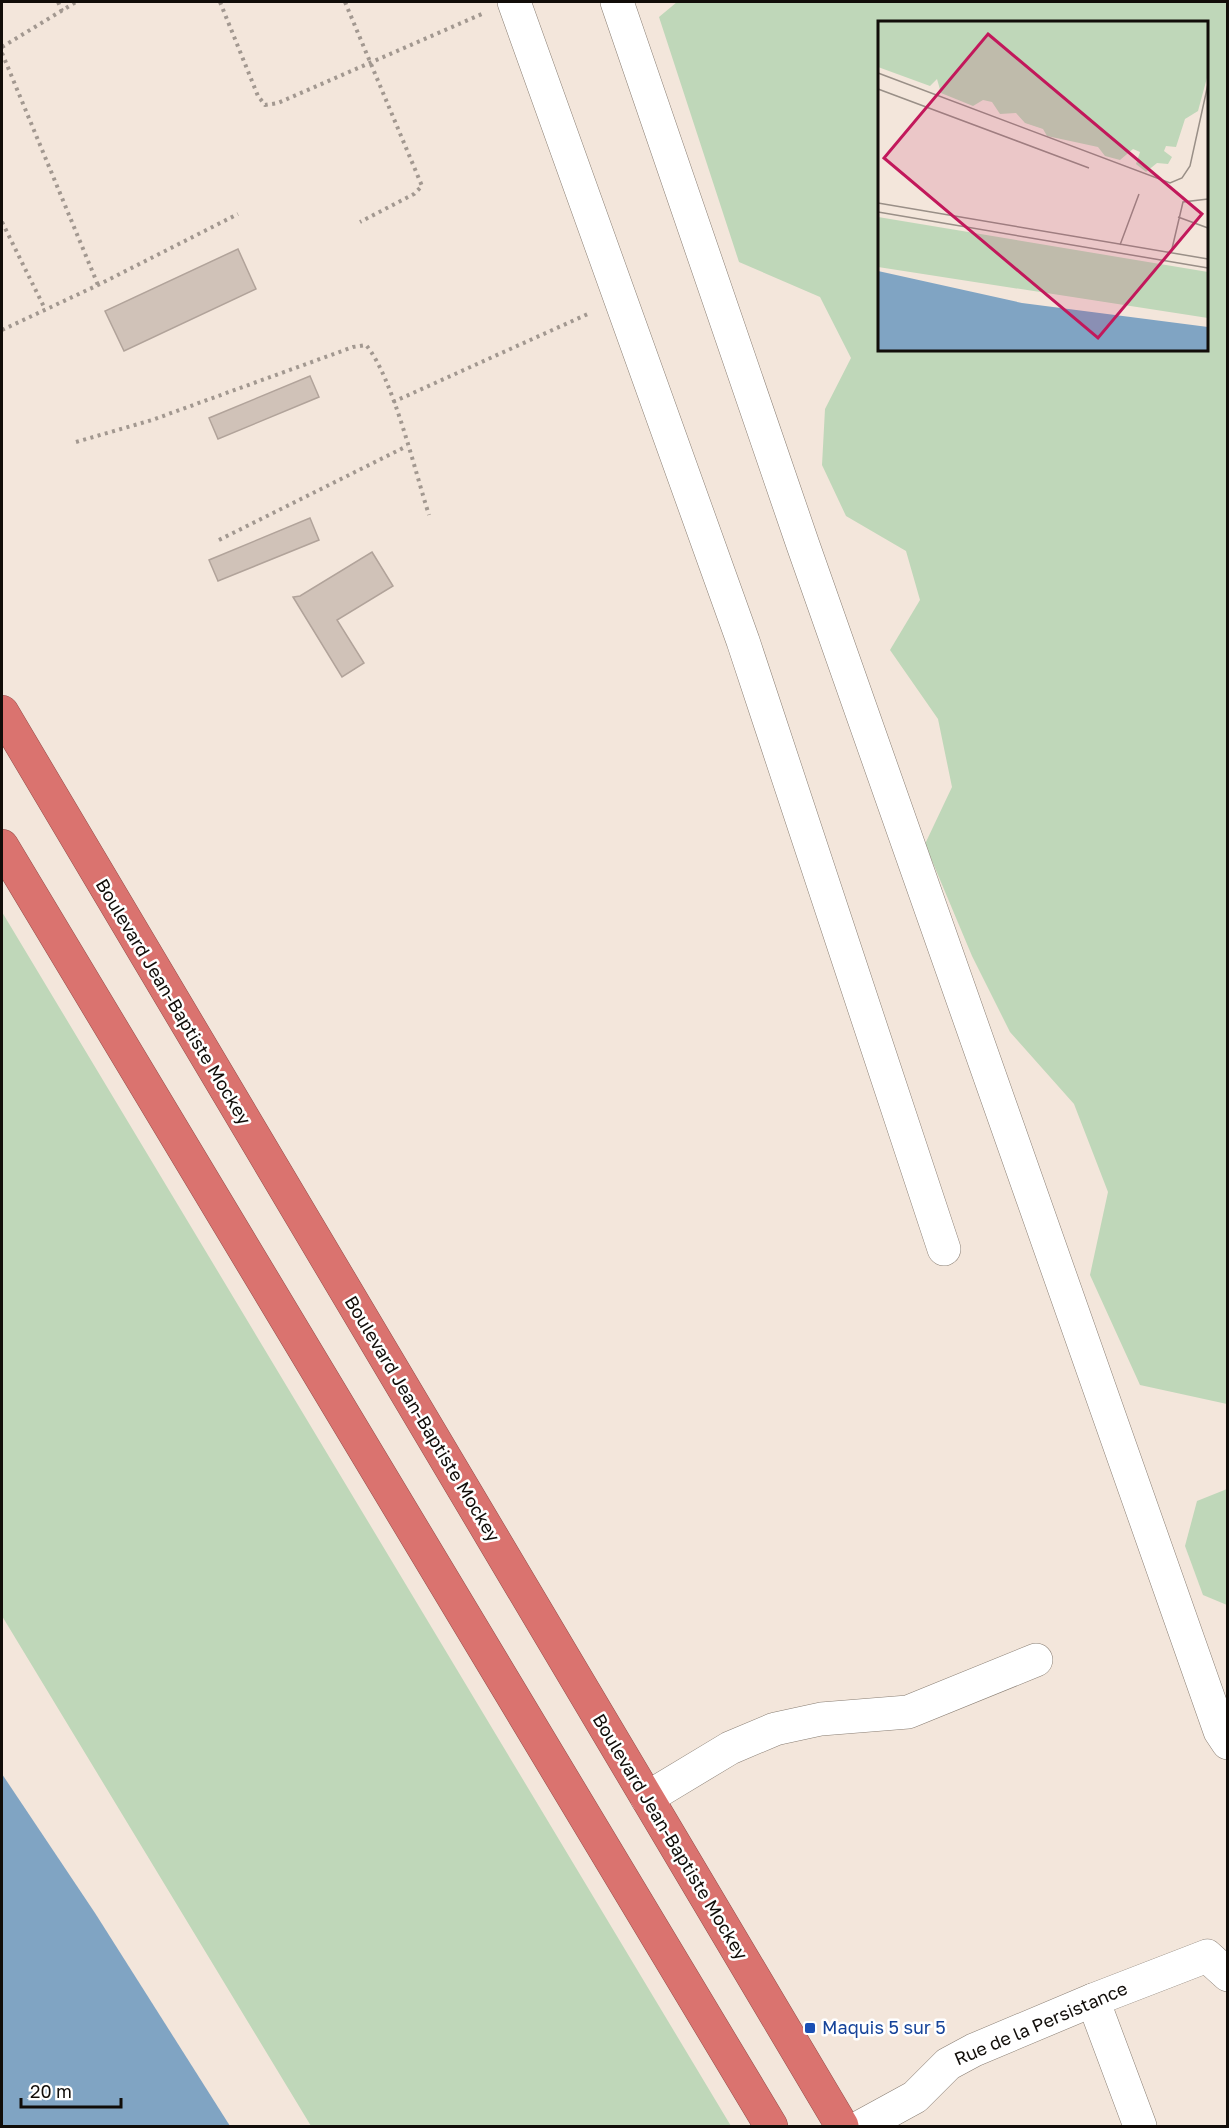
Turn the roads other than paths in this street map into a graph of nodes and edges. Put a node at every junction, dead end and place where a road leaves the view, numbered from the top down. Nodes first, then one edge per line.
1 (617, 2) edge
2 (502, 6) edge
3 (2, 712) edge
4 (2, 846) edge
5 (944, 1248) dead end
6 (1036, 1660) dead end
7 (1227, 1743) edge
8 (646, 1798) junction
9 (1227, 1975) edge
10 (1093, 2000) junction
11 (771, 2127) edge
12 (842, 2127) edge
13 (862, 2127) edge
14 (1140, 2127) edge

1 - 7 street
2 - 5 street
3 - 8 highway, Boulevard Jean-Baptiste Mockey
4 - 11 highway
6 - 8 street
8 - 12 highway, Boulevard Jean-Baptiste Mockey
9 - 10 street, Rue de la Persistance
10 - 13 street, Rue de la Persistance
10 - 14 street

